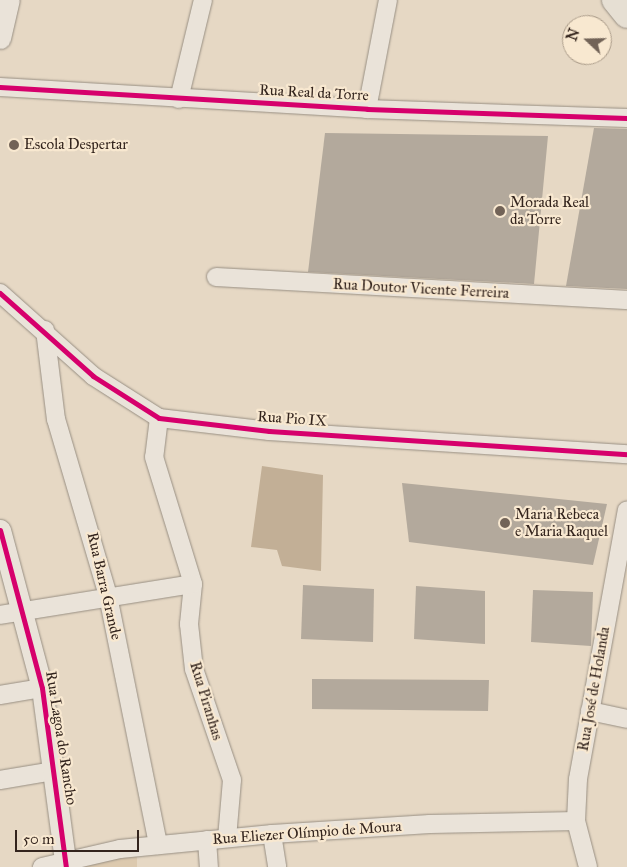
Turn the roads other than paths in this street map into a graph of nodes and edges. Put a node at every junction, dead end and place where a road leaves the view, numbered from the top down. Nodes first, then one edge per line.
1 (9, 0) edge
2 (203, 0) edge
3 (388, 0) edge
4 (615, 0) edge
5 (627, 15) edge
6 (0, 38) edge
7 (0, 87) edge
8 (179, 99) junction
9 (367, 109) junction
10 (627, 118) edge
11 (216, 277) dead end
12 (0, 292) edge
13 (627, 300) edge
14 (45, 330) junction
15 (159, 418) junction
16 (627, 454) edge
17 (627, 510) edge
18 (0, 530) edge
19 (193, 584) junction
20 (108, 596) junction
21 (23, 610) junction
22 (0, 615) edge
23 (42, 688) junction
24 (0, 695) edge
25 (590, 711) junction
26 (627, 719) edge
27 (54, 771) junction
28 (0, 780) edge
29 (576, 821) junction
30 (272, 834) junction
31 (226, 838) junction
32 (207, 840) junction
33 (158, 845) junction
34 (66, 866) edge
35 (42, 867) edge
36 (209, 867) edge
37 (277, 867) edge
38 (588, 867) edge

1 - 6 street
2 - 8 street
3 - 9 street
4 - 5 main road
7 - 8 street, Rua Real da Torre
8 - 9 street, Rua Real da Torre
9 - 10 street, Rua Real da Torre
11 - 13 street, Rua Doutor Vicente Ferreira
12 - 14 street, Rua Pio IX
14 - 15 street, Rua Pio IX
14 - 20 street, Rua Barra Grande
15 - 16 street, Rua Pio IX
15 - 19 street, Rua Piranhas
17 - 25 street, Rua José de Holanda
18 - 21 street, Rua Lagoa do Rancho
19 - 20 street
19 - 31 street, Rua Piranhas
20 - 21 street
20 - 33 street, Rua Barra Grande
21 - 22 street
21 - 23 street, Rua Lagoa do Rancho
23 - 24 street
23 - 27 street, Rua Lagoa do Rancho
25 - 26 street
25 - 29 street, Rua José de Holanda
27 - 28 street
27 - 34 street, Rua Lagoa do Rancho
29 - 30 street, Rua Eliezer Olímpio de Moura
29 - 38 street, Rua José de Holanda
30 - 31 street, Rua Eliezer Olímpio de Moura
30 - 37 street
31 - 32 street, Rua Eliezer Olímpio de Moura
32 - 33 street, Rua Eliezer Olímpio de Moura
32 - 36 street
33 - 34 street, Rua Eliezer Olímpio de Moura
34 - 35 street, Rua Eliezer Olímpio de Moura

